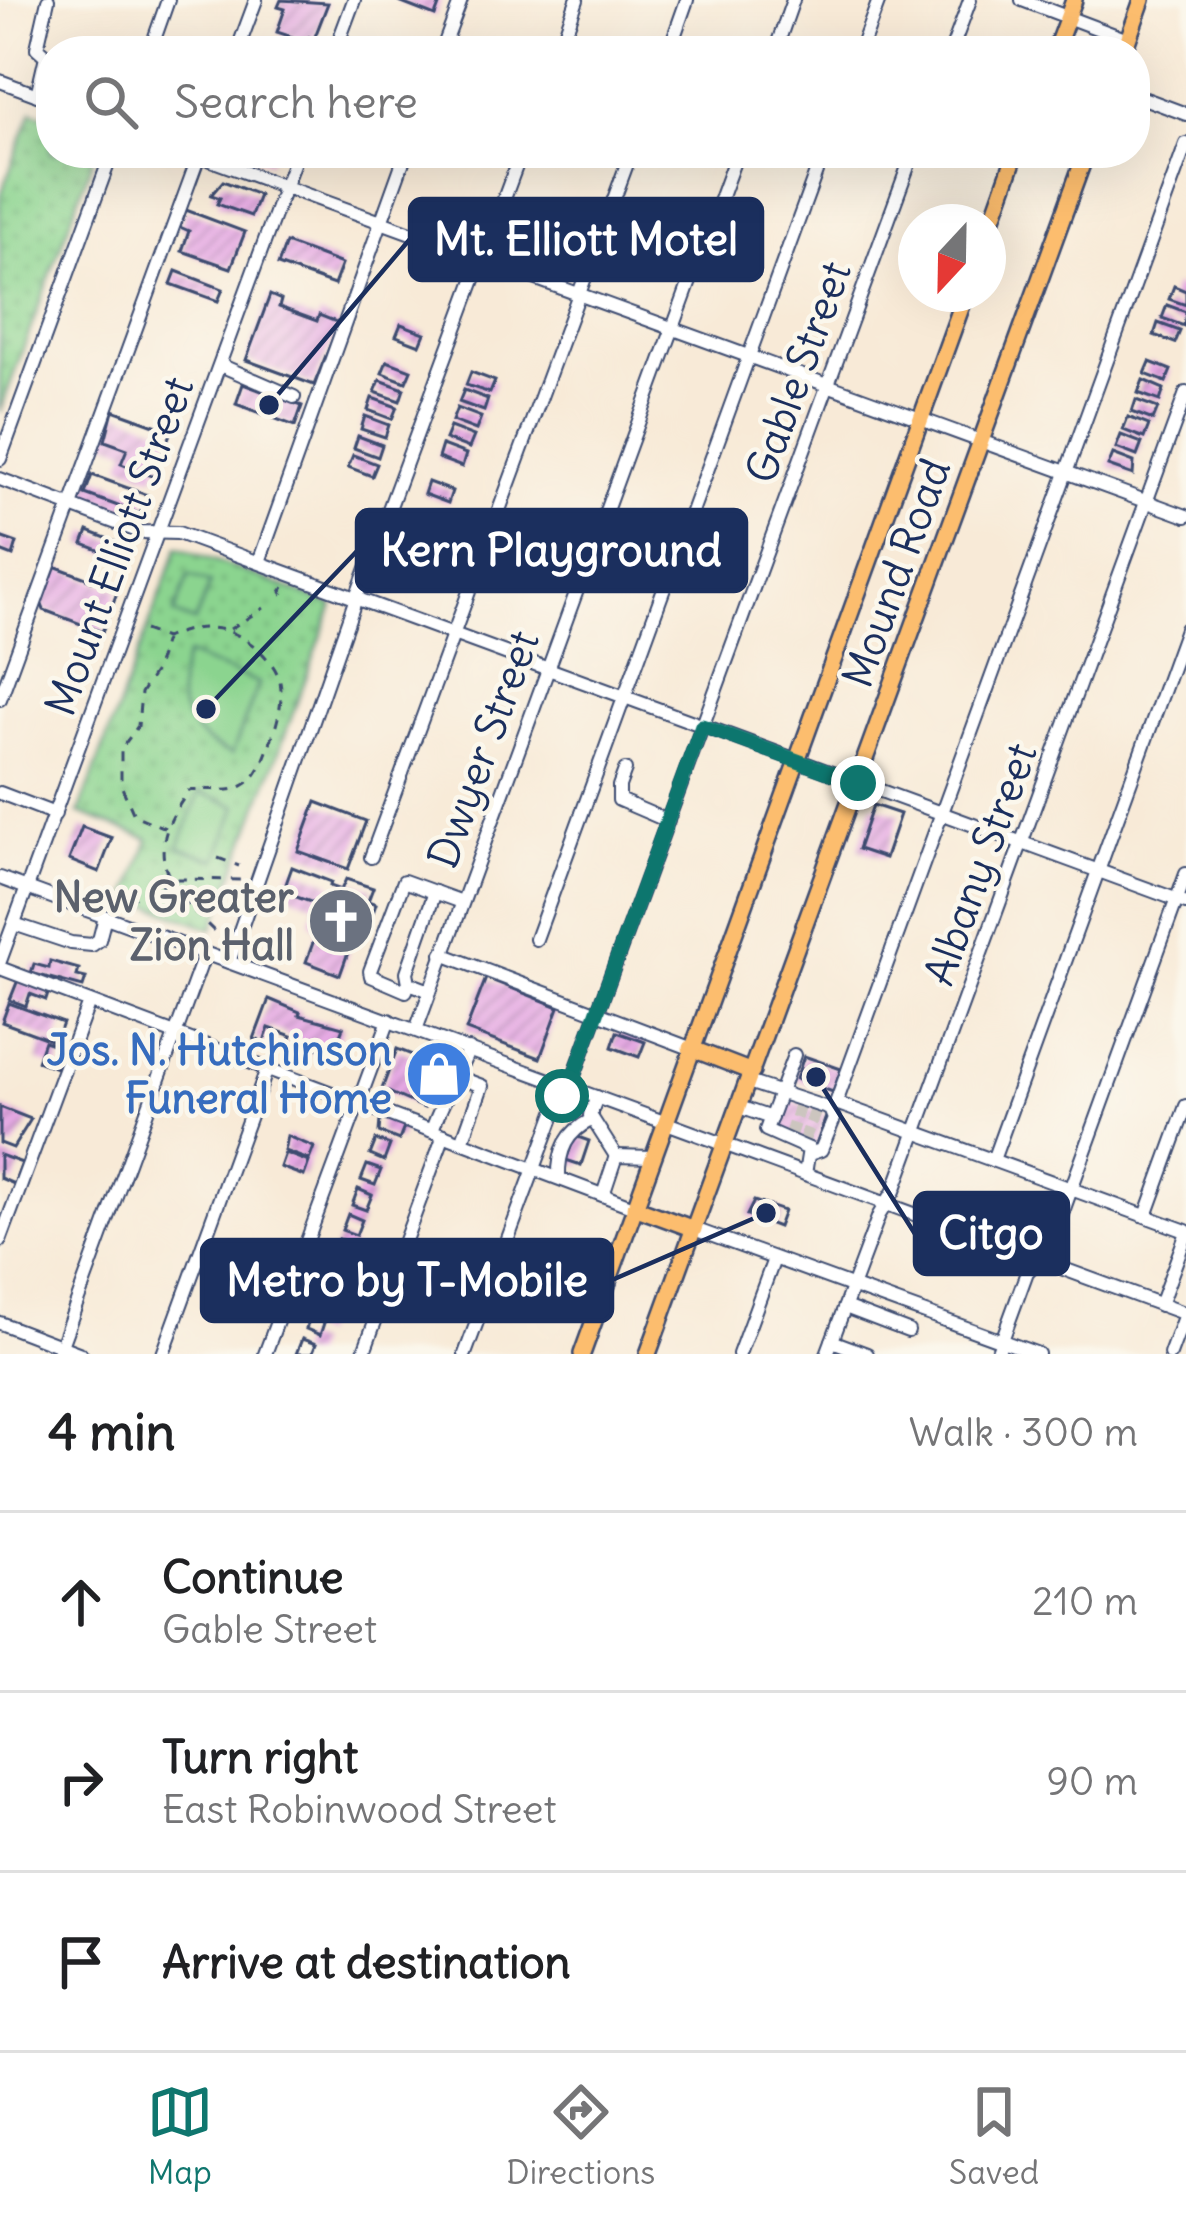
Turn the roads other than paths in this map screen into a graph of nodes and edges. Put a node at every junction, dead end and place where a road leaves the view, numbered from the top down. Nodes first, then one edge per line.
1 (48, 0) edge
2 (168, 0) edge
3 (256, 0) edge
4 (354, 0) edge
5 (461, 0) edge
6 (577, 0) edge
7 (687, 0) edge
8 (794, 0) edge
9 (879, 0) edge
10 (970, 0) edge
11 (1022, 0) edge
12 (1142, 0) edge
13 (1071, 8) edge
14 (40, 36) edge
15 (155, 36) edge
16 (243, 36) edge
17 (341, 36) edge
18 (448, 36) edge
19 (564, 36) edge
20 (674, 36) edge
21 (781, 36) edge
22 (866, 36) edge
23 (957, 36) edge
24 (1113, 36) edge
25 (1129, 36) edge
26 (0, 81) edge
27 (36, 95) edge
28 (1150, 101) edge
29 (1186, 114) edge
30 (1186, 145) edge
31 (107, 168) edge
32 (192, 168) edge
33 (235, 168) edge
34 (291, 168) edge
35 (401, 168) edge
36 (515, 168) edge
37 (626, 168) edge
38 (731, 168) edge
39 (817, 168) edge
40 (907, 168) edge
41 (1011, 168) edge
42 (1081, 168) edge
43 (284, 186) junction
44 (998, 204) edge
45 (382, 220) junction
46 (483, 256) junction
47 (580, 292) junction
48 (959, 312) edge
49 (673, 326) junction
50 (748, 355) junction
51 (220, 364) junction
52 (828, 384) junction
53 (1186, 393) edge
54 (294, 397) dead end
55 (921, 418) junction
56 (982, 441) junction
57 (0, 459) edge
58 (1067, 472) junction
59 (0, 479) edge
60 (1147, 502) junction
61 (70, 506) junction
62 (1186, 516) edge
63 (160, 532) junction
64 (259, 562) junction
65 (356, 598) junction
66 (1186, 629) edge
67 (454, 634) junction
68 (548, 669) junction
69 (624, 697) junction
70 (0, 699) edge
71 (702, 726) junction
72 (795, 760) junction
73 (625, 770) dead end
74 (858, 783) junction
75 (0, 793) edge
76 (941, 813) junction
77 (55, 814) junction
78 (668, 820) junction
79 (1023, 843) junction
80 (371, 857) dead end
81 (1097, 870) junction
82 (1186, 874) edge
83 (0, 878) edge
84 (27, 889) junction
85 (435, 892) junction
86 (462, 902) junction
87 (1181, 902) edge
88 (105, 917) junction
89 (14, 924) junction
90 (536, 939) dead end
91 (205, 953) junction
92 (442, 955) junction
93 (229, 962) junction
94 (0, 964) edge
95 (409, 983) junction
96 (430, 991) junction
97 (89, 1002) junction
98 (597, 1013) junction
99 (389, 1020) junction
100 (416, 1030) junction
101 (176, 1035) junction
102 (690, 1048) junction
103 (469, 1049) junction
104 (794, 1055) dead end
105 (267, 1069) junction
106 (458, 1077) junction
107 (750, 1077) junction
108 (568, 1086) junction
109 (779, 1094) junction
110 (597, 1097) junction
111 (358, 1103) junction
112 (1186, 1106) edge
113 (739, 1108) junction
114 (771, 1118) junction
115 (592, 1120) junction
116 (664, 1122) junction
117 (916, 1132) junction
118 (438, 1133) junction
119 (784, 1136) junction
120 (462, 1142) junction
121 (726, 1145) junction
122 (806, 1146) junction
123 (616, 1156) junction
124 (652, 1157) junction
125 (765, 1159) junction
126 (993, 1160) junction
127 (535, 1168) junction
128 (805, 1174) junction
129 (559, 1178) junction
130 (1071, 1189) junction
131 (603, 1195) junction
132 (887, 1204) junction
133 (634, 1207) junction
134 (1145, 1216) junction
135 (694, 1229) junction
136 (1186, 1233) edge
137 (0, 1241) edge
138 (774, 1259) junction
139 (1037, 1261) junction
140 (852, 1288) junction
141 (1160, 1305) junction
142 (844, 1307) junction
143 (1185, 1314) edge
144 (0, 1323) edge
145 (908, 1331) dead end
146 (830, 1347) edge
147 (999, 1347) edge
148 (59, 1350) edge
149 (82, 1354) edge
150 (163, 1354) edge
151 (265, 1354) edge
152 (362, 1354) edge
153 (465, 1354) edge
154 (582, 1354) edge
155 (648, 1354) edge
156 (739, 1354) edge
157 (867, 1354) edge
158 (1038, 1354) edge
159 (1170, 1354) edge

1 - 14 street
2 - 15 street
3 - 16 street
4 - 17 street
5 - 18 street
6 - 19 street
7 - 20 street
8 - 21 street
9 - 22 street
10 - 23 street
11 - 13 street
12 - 25 main road
13 - 24 street
26 - 27 street
28 - 29 street
30 - 58 street
31 - 57 street
32 - 61 street
33 - 43 street
34 - 43 street, Mount Elliott Street
35 - 45 street
36 - 46 street
37 - 47 street
38 - 49 street, Dwyer Street
39 - 50 street
40 - 52 street, Gable Street
41 - 44 main road
42 - 56 main road, Mound Road
43 - 45 street
43 - 51 street, Mount Elliott Street
45 - 46 street
45 - 64 street
46 - 47 street
46 - 65 street
47 - 49 street
47 - 67 street
48 - 55 main road, Mound Road
49 - 50 street
49 - 68 street, Dwyer Street
50 - 52 street
50 - 69 street
51 - 54 street
51 - 63 street, Mount Elliott Street
52 - 55 street
52 - 71 street, Gable Street
53 - 60 street, Albany Street
55 - 56 street
55 - 72 main road, Mound Road
56 - 58 street
56 - 74 main road, Mound Road
58 - 60 street
58 - 76 street
59 - 61 street
60 - 62 street
60 - 79 street, Albany Street
61 - 63 street
61 - 70 street
63 - 64 street
63 - 77 street, Mount Elliott Street
64 - 65 street
65 - 67 street
65 - 93 street
66 - 81 street
67 - 68 street
67 - 80 street
68 - 69 street
68 - 86 street, Dwyer Street
69 - 71 street
69 - 90 street
71 - 72 street
71 - 78 street, Gable Street
72 - 74 street
72 - 102 main road, Mound Road
73 - 78 street
74 - 76 street
74 - 107 main road, Mound Road
75 - 77 street
76 - 79 street
76 - 117 street
77 - 84 street, Mount Elliott Street
78 - 98 street, Gable Street
79 - 81 street
79 - 117 street, Albany Street
81 - 87 street
81 - 126 street
82 - 87 street
83 - 84 street
84 - 88 street
84 - 89 street, Mount Elliott Street
85 - 86 street
85 - 95 street
85 - 95 street
86 - 92 street, Dwyer Street
87 - 130 street
88 - 89 street
88 - 91 street
89 - 94 street, Mount Elliott Street
91 - 93 street
91 - 101 street
92 - 96 street, Dwyer Street
92 - 98 street
93 - 99 street
94 - 97 street
95 - 96 street
96 - 100 street, Dwyer Street
97 - 101 street
97 - 137 street
98 - 102 street
98 - 108 street, Gable Street
99 - 100 street
99 - 111 street
100 - 103 street
101 - 105 street
101 - 148 street
102 - 107 main road
102 - 116 main road, Mound Road
103 - 106 street
103 - 108 street
104 - 109 street
105 - 111 street
105 - 150 street
106 - 118 street
106 - 120 street
107 - 109 street
107 - 113 main road, Mound Road
108 - 110 street
108 - 127 street, Gable Street
109 - 114 street
109 - 122 street
110 - 115 street
110 - 116 street
111 - 118 street
111 - 151 street
112 - 134 street
113 - 114 street
113 - 121 main road, Mound Road
114 - 119 street
115 - 123 street
115 - 129 street
116 - 121 street
116 - 124 main road, Mound Road
117 - 126 street
117 - 132 street, Albany Street
118 - 120 street
118 - 152 street
119 - 122 street
119 - 125 street
120 - 127 street
121 - 125 street
121 - 135 main road, Mound Road
122 - 128 street
123 - 124 street
123 - 131 street
124 - 133 main road, Mound Road
125 - 128 street
126 - 130 street
127 - 129 street
127 - 153 street, Gable Street
128 - 132 street
129 - 131 street
130 - 134 street
130 - 139 street
131 - 133 street
132 - 139 street
132 - 140 street, Albany Street
133 - 135 main road
133 - 154 main road, Mound Road
134 - 136 street
135 - 138 street
135 - 155 main road, Mound Road
136 - 141 street
138 - 140 street
138 - 156 street
139 - 141 street
139 - 147 street
140 - 142 street, Albany Street
140 - 147 street
141 - 143 street
142 - 145 street
142 - 146 street, Albany Street
143 - 159 street
144 - 148 street
146 - 157 street
147 - 158 street
148 - 149 street

